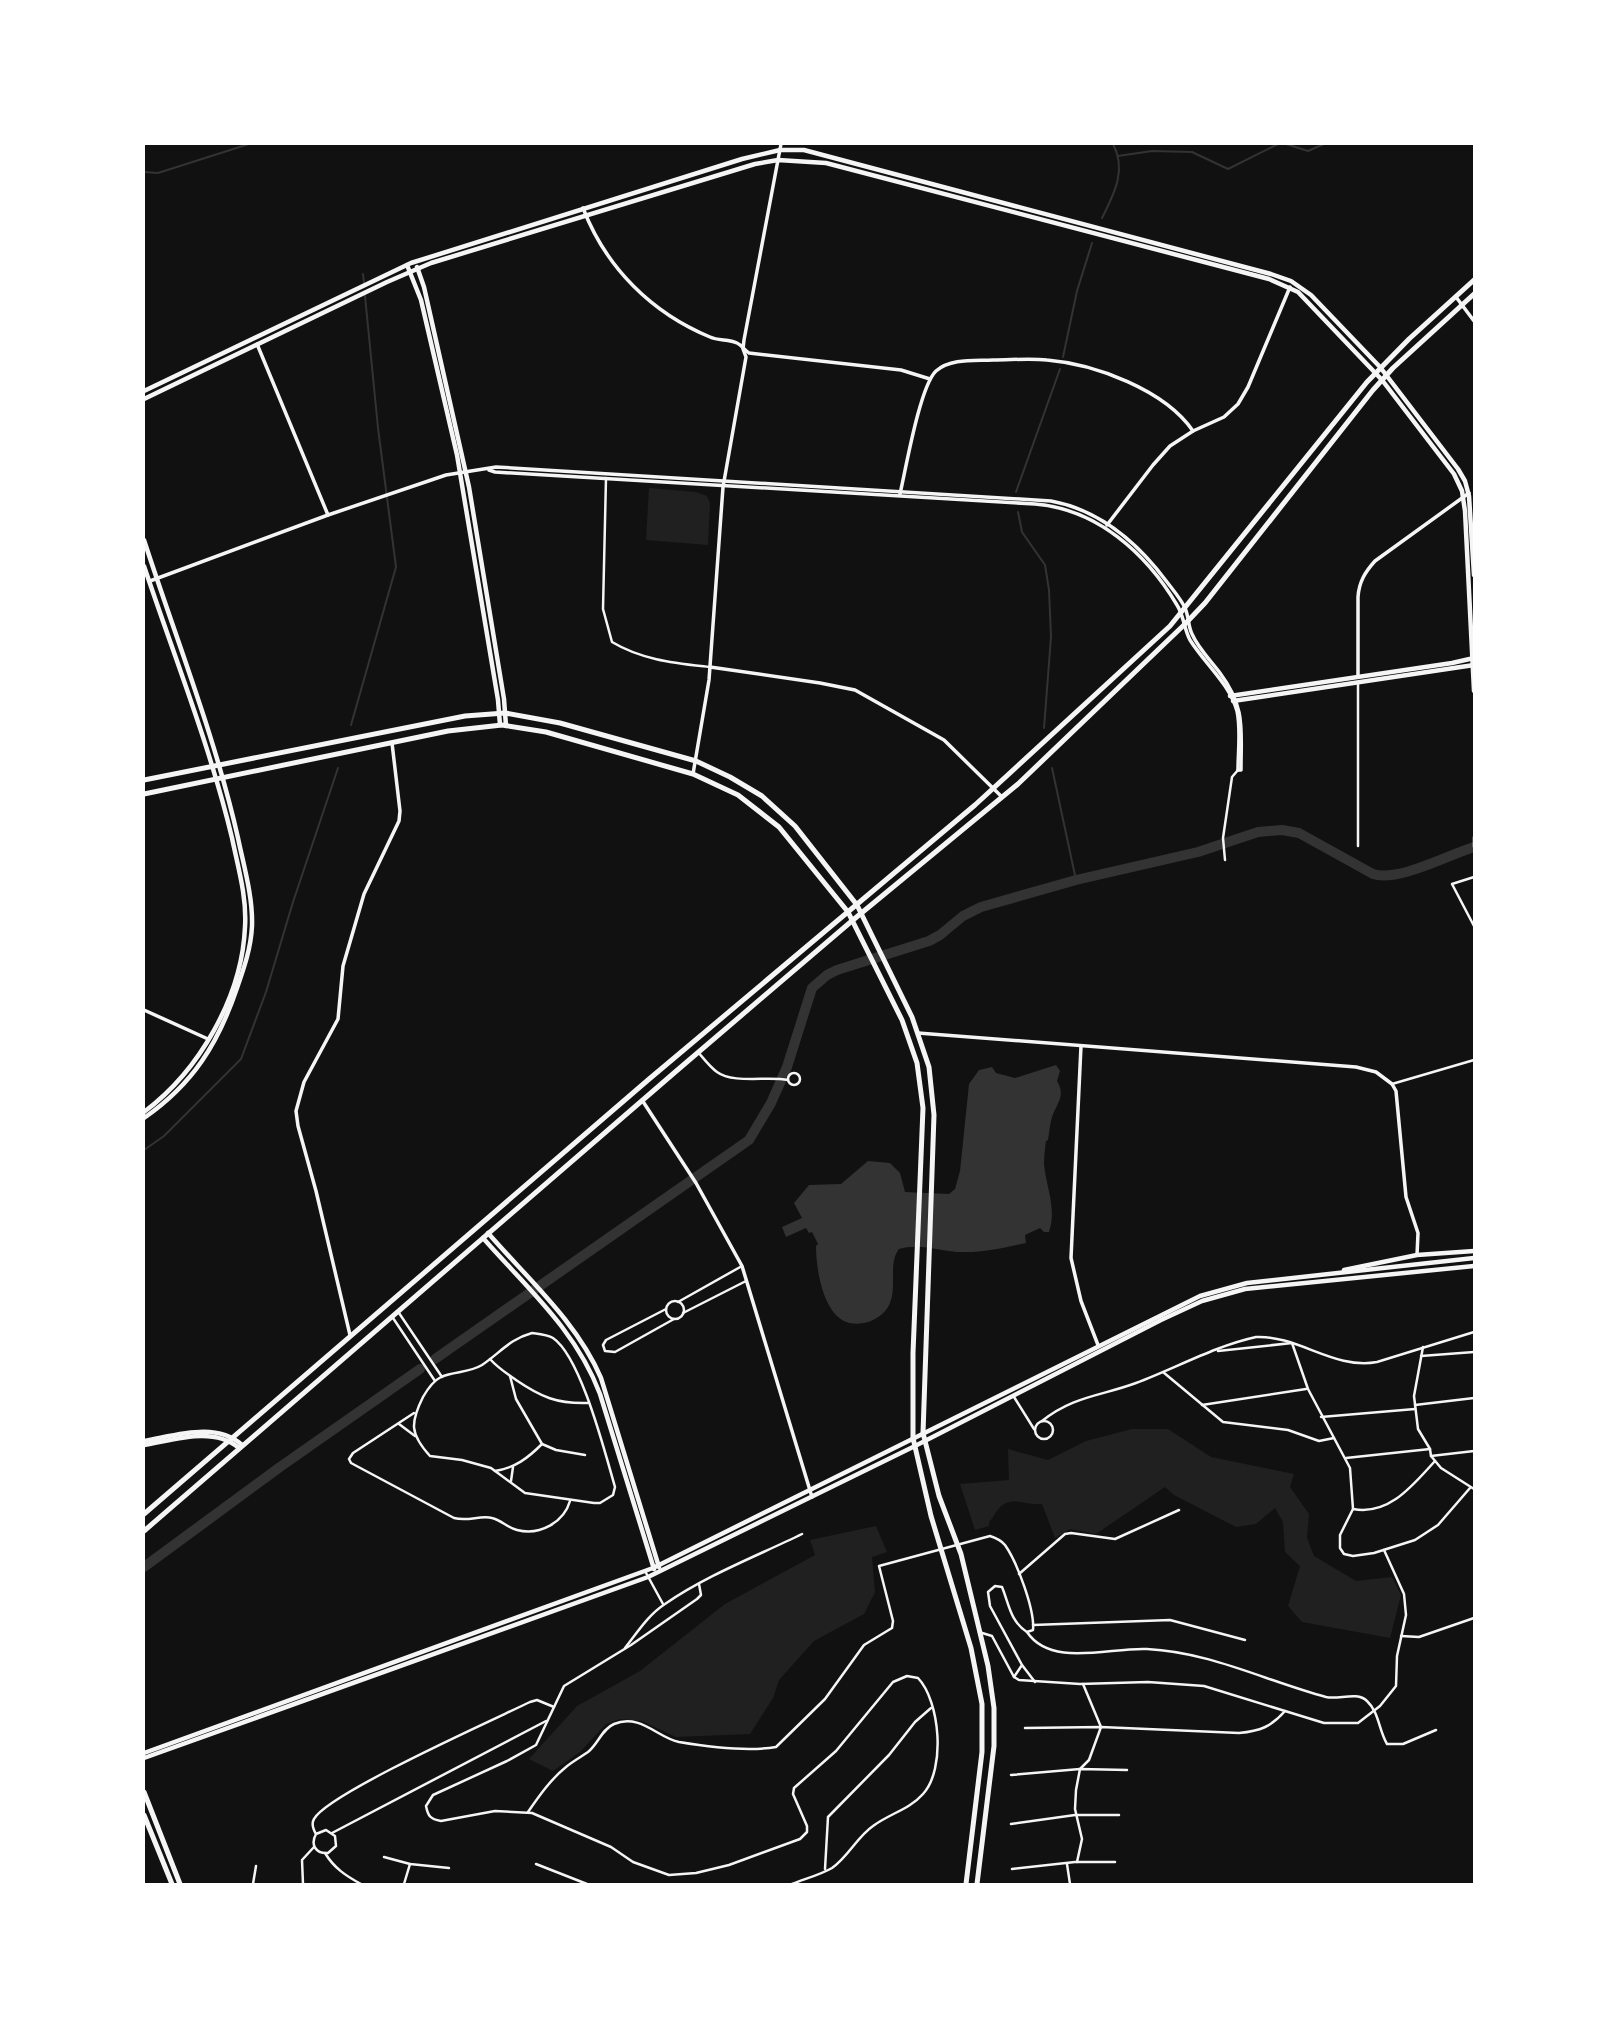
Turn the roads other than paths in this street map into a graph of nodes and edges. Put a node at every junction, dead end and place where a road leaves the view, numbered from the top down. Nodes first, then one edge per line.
1 (781, 144) edge
2 (780, 150) junction
3 (778, 160) junction
4 (583, 208) junction
5 (586, 215) junction
6 (415, 262) junction
7 (407, 265) junction
8 (418, 268) junction
9 (411, 271) junction
10 (1475, 280) edge
11 (1290, 287) junction
12 (1475, 294) edge
13 (1456, 297) junction
14 (1462, 304) junction
15 (1475, 321) edge
16 (257, 344) junction
17 (743, 349) junction
18 (1380, 367) junction
19 (1375, 373) junction
20 (1387, 374) junction
21 (930, 379) junction
22 (1381, 380) junction
23 (144, 391) edge
24 (144, 398) edge
25 (1193, 431) junction
26 (487, 469) junction
27 (463, 472) junction
28 (606, 478) junction
29 (724, 481) junction
30 (723, 487) junction
31 (900, 494) junction
32 (1466, 495) junction
33 (327, 515) junction
34 (1107, 525) junction
35 (144, 540) edge
36 (144, 566) edge
37 (1475, 575) edge
38 (156, 579) junction
39 (149, 581) junction
40 (1184, 611) junction
41 (1187, 622) junction
42 (1474, 658) edge
43 (1474, 665) edge
44 (710, 667) junction
45 (1358, 681) junction
46 (1475, 691) edge
47 (1234, 698) junction
48 (502, 713) junction
49 (503, 726) junction
50 (392, 742) junction
51 (696, 761) junction
52 (220, 765) junction
53 (212, 766) junction
54 (1238, 770) joint
55 (693, 774) junction
56 (220, 778) junction
57 (144, 780) edge
58 (993, 789) junction
59 (144, 794) edge
60 (1002, 797) junction
61 (1475, 836) edge
62 (1474, 841) edge
63 (1357, 846) dead end
64 (1475, 846) edge
65 (1225, 860) dead end
66 (1475, 877) edge
67 (857, 905) junction
68 (848, 912) junction
69 (862, 913) junction
70 (853, 920) junction
71 (1475, 926) edge
72 (144, 1010) edge
73 (918, 1033) junction
74 (212, 1041) junction
75 (1081, 1046) junction
76 (698, 1052) junction
77 (1475, 1060) edge
78 (788, 1080) dead end
79 (1392, 1084) junction
80 (642, 1100) junction
81 (144, 1112) edge
82 (144, 1118) edge
83 (488, 1233) junction
84 (483, 1238) junction
85 (1475, 1251) edge
86 (1417, 1255) junction
87 (1475, 1258) edge
88 (742, 1266) junction
89 (1475, 1266) edge
90 (1318, 1275) junction
91 (747, 1280) junction
92 (678, 1302) junction
93 (666, 1309) junction
94 (397, 1311) junction
95 (683, 1313) junction
96 (391, 1316) junction
97 (674, 1319) junction
98 (1475, 1332) edge
99 (350, 1335) junction
100 (1292, 1343) junction
101 (1098, 1345) junction
102 (1423, 1347) junction
103 (1214, 1352) junction
104 (1475, 1352) edge
105 (1421, 1356) junction
106 (490, 1359) junction
107 (1163, 1372) junction
108 (510, 1376) junction
109 (442, 1377) junction
110 (435, 1381) junction
111 (1308, 1389) junction
112 (1014, 1396) junction
113 (1475, 1398) edge
114 (589, 1404) junction
115 (1202, 1405) junction
116 (1415, 1407) junction
117 (416, 1411) junction
118 (1321, 1417) junction
119 (1042, 1421) junction
120 (399, 1424) junction
121 (1034, 1429) junction
122 (923, 1433) junction
123 (415, 1436) junction
124 (913, 1438) junction
125 (1334, 1438) junction
126 (232, 1440) junction
127 (925, 1441) junction
128 (144, 1443) edge
129 (542, 1444) junction
130 (240, 1446) junction
131 (915, 1447) junction
132 (1430, 1449) junction
133 (1475, 1451) edge
134 (585, 1455) dead end
135 (1431, 1456) junction
136 (1346, 1458) junction
137 (1435, 1461) junction
138 (513, 1466) junction
139 (494, 1471) junction
140 (511, 1481) junction
141 (1470, 1488) junction
142 (1475, 1489) edge
143 (810, 1491) junction
144 (812, 1497) junction
145 (570, 1501) junction
146 (1353, 1509) junction
147 (1179, 1510) dead end
148 (144, 1514) edge
149 (144, 1531) edge
150 (802, 1534) dead end
151 (1384, 1550) junction
152 (657, 1569) junction
153 (647, 1574) junction
154 (1019, 1574) junction
155 (699, 1584) junction
156 (663, 1604) junction
157 (1475, 1618) edge
158 (1033, 1625) junction
159 (979, 1632) junction
160 (1027, 1632) junction
161 (1401, 1636) junction
162 (1245, 1640) dead end
163 (624, 1649) junction
164 (1022, 1665) junction
165 (1014, 1677) junction
166 (1035, 1682) junction
167 (1083, 1684) junction
168 (554, 1707) junction
169 (931, 1708) junction
170 (1285, 1711) junction
171 (1374, 1711) junction
172 (549, 1720) junction
173 (1101, 1727) junction
174 (1025, 1728) dead end
175 (1436, 1730) dead end
176 (144, 1756) edge
177 (1080, 1769) junction
178 (1127, 1770) dead end
179 (1011, 1775) dead end
180 (144, 1792) edge
181 (528, 1812) junction
182 (144, 1815) edge
183 (1075, 1815) junction
184 (1119, 1815) dead end
185 (1011, 1824) dead end
186 (332, 1833) junction
187 (316, 1834) junction
188 (314, 1847) junction
189 (325, 1853) junction
190 (384, 1857) dead end
191 (1077, 1861) junction
192 (1067, 1862) junction
193 (1115, 1862) dead end
194 (410, 1864) junction
195 (536, 1864) dead end
196 (256, 1866) dead end
197 (449, 1868) dead end
198 (1012, 1869) dead end
199 (825, 1871) junction
200 (172, 1885) edge
201 (180, 1885) edge
202 (253, 1885) edge
203 (303, 1885) edge
204 (361, 1885) edge
205 (404, 1885) edge
206 (587, 1885) edge
207 (792, 1885) edge
208 (965, 1885) edge
209 (977, 1885) edge
210 (1070, 1885) edge

1 - 2 street
2 - 3 street
2 - 4 main road
2 - 18 main road
3 - 5 main road
3 - 11 main road
3 - 17 street
4 - 5 street
4 - 6 main road
5 - 8 main road
5 - 17 street
6 - 7 main road
6 - 8 main road
7 - 9 main road
7 - 23 main road
8 - 9 main road
8 - 27 main road
9 - 16 main road
9 - 27 main road
10 - 13 main road
11 - 19 main road
11 - 25 street
12 - 14 main road
13 - 14 street
13 - 18 main road
14 - 15 street
14 - 20 main road
16 - 24 main road
16 - 33 street
17 - 21 street
17 - 29 street
18 - 19 main road
18 - 20 main road
19 - 22 main road
19 - 40 main road
20 - 22 main road
20 - 32 main road
21 - 25 street
21 - 31 street
22 - 32 main road
22 - 41 main road
25 - 34 street
26 - 27 street
26 - 28 street
26 - 29 street
27 - 33 street
27 - 48 main road
28 - 30 street
28 - 44 street
29 - 30 street
29 - 31 street
30 - 31 street
30 - 44 street
31 - 34 street
32 - 37 main road
32 - 42 main road
32 - 45 street
33 - 38 street
34 - 40 street
35 - 38 main road
36 - 39 main road
38 - 39 street
38 - 52 main road
39 - 53 main road
40 - 41 street
40 - 58 main road
41 - 47 street
41 - 60 main road
42 - 43 main road
42 - 45 main road
43 - 45 main road
43 - 46 main road
44 - 51 street
44 - 58 street
45 - 47 main road
45 - 63 street
47 - 54 street
48 - 49 main road
48 - 51 main road
48 - 52 main road
49 - 50 main road
49 - 55 main road
50 - 56 main road
50 - 99 street
51 - 55 street
51 - 67 main road
52 - 53 main road
52 - 56 main road
53 - 56 main road
53 - 57 main road
54 - 65 street
55 - 68 main road
56 - 59 main road
56 - 74 main road
58 - 60 street
58 - 67 main road
60 - 69 main road
61 - 62 street
62 - 64 street
66 - 71 street
67 - 68 main road
67 - 69 main road
68 - 70 main road
68 - 99 main road
69 - 70 main road
69 - 73 main road
70 - 76 main road
70 - 124 main road
72 - 74 street
73 - 75 street
73 - 122 main road
74 - 81 main road
74 - 82 main road
75 - 79 street
75 - 101 street
76 - 78 street
76 - 80 main road
77 - 79 street
79 - 86 street
80 - 83 main road
80 - 88 street
83 - 84 main road
83 - 152 main road
84 - 94 main road
84 - 152 main road
85 - 86 main road
86 - 90 main road
87 - 90 main road
88 - 91 street
88 - 92 street
89 - 112 main road
90 - 101 main road
91 - 95 street
91 - 143 street
92 - 93 street
92 - 95 street
93 - 97 street
93 - 97 street
94 - 96 main road
94 - 109 street
95 - 97 street
96 - 110 street
96 - 130 main road
98 - 102 street
99 - 126 main road
100 - 102 street
100 - 103 street
100 - 103 street
100 - 111 street
101 - 122 main road
102 - 105 street
103 - 107 street
104 - 105 street
105 - 116 street
106 - 108 street
106 - 109 street
106 - 114 street
107 - 115 street
107 - 119 street
108 - 114 street
108 - 129 street
109 - 110 street
110 - 117 street
111 - 115 street
111 - 118 street
112 - 121 street
112 - 127 main road
113 - 116 street
114 - 145 street
115 - 125 street
116 - 118 street
116 - 132 street
117 - 120 street
117 - 123 street
118 - 125 street
119 - 121 street
119 - 121 street
120 - 123 street
120 - 145 street
122 - 124 main road
122 - 127 main road
123 - 139 street
124 - 131 main road
124 - 143 main road
125 - 136 street
126 - 128 main road
126 - 130 main road
126 - 148 main road
127 - 131 main road
127 - 159 main road
129 - 134 street
129 - 138 street
130 - 149 main road
131 - 144 main road
131 - 208 main road
132 - 135 street
132 - 136 street
133 - 135 street
135 - 137 street
136 - 146 street
137 - 141 street
137 - 146 street
138 - 139 street
138 - 140 street
139 - 140 street
140 - 145 street
141 - 142 street
141 - 151 street
143 - 144 street
143 - 152 main road
144 - 152 main road
146 - 151 street
147 - 154 street
150 - 155 street
151 - 161 street
152 - 153 main road
153 - 156 street
153 - 176 main road
154 - 158 street
154 - 181 street
155 - 156 street
155 - 163 street
156 - 163 street
157 - 161 street
158 - 160 street
158 - 162 street
159 - 165 street
159 - 209 main road
160 - 164 street
160 - 171 street
161 - 171 street
163 - 168 street
164 - 165 street
164 - 166 street
165 - 166 street
166 - 167 street
167 - 170 street
167 - 173 street
168 - 172 street
168 - 187 street
169 - 181 street
169 - 199 street
169 - 199 street
170 - 171 street
170 - 173 street
171 - 175 street
172 - 181 street
172 - 186 street
173 - 174 street
173 - 177 street
177 - 178 street
177 - 179 street
177 - 183 street
180 - 201 main road
182 - 200 main road
183 - 184 street
183 - 185 street
183 - 191 street
186 - 187 street
186 - 189 street
187 - 188 street
188 - 189 street
188 - 203 street
189 - 204 street
190 - 194 street
191 - 192 street
191 - 193 street
192 - 198 street
192 - 210 street
194 - 197 street
194 - 205 street
195 - 206 street
196 - 202 street
199 - 207 street

